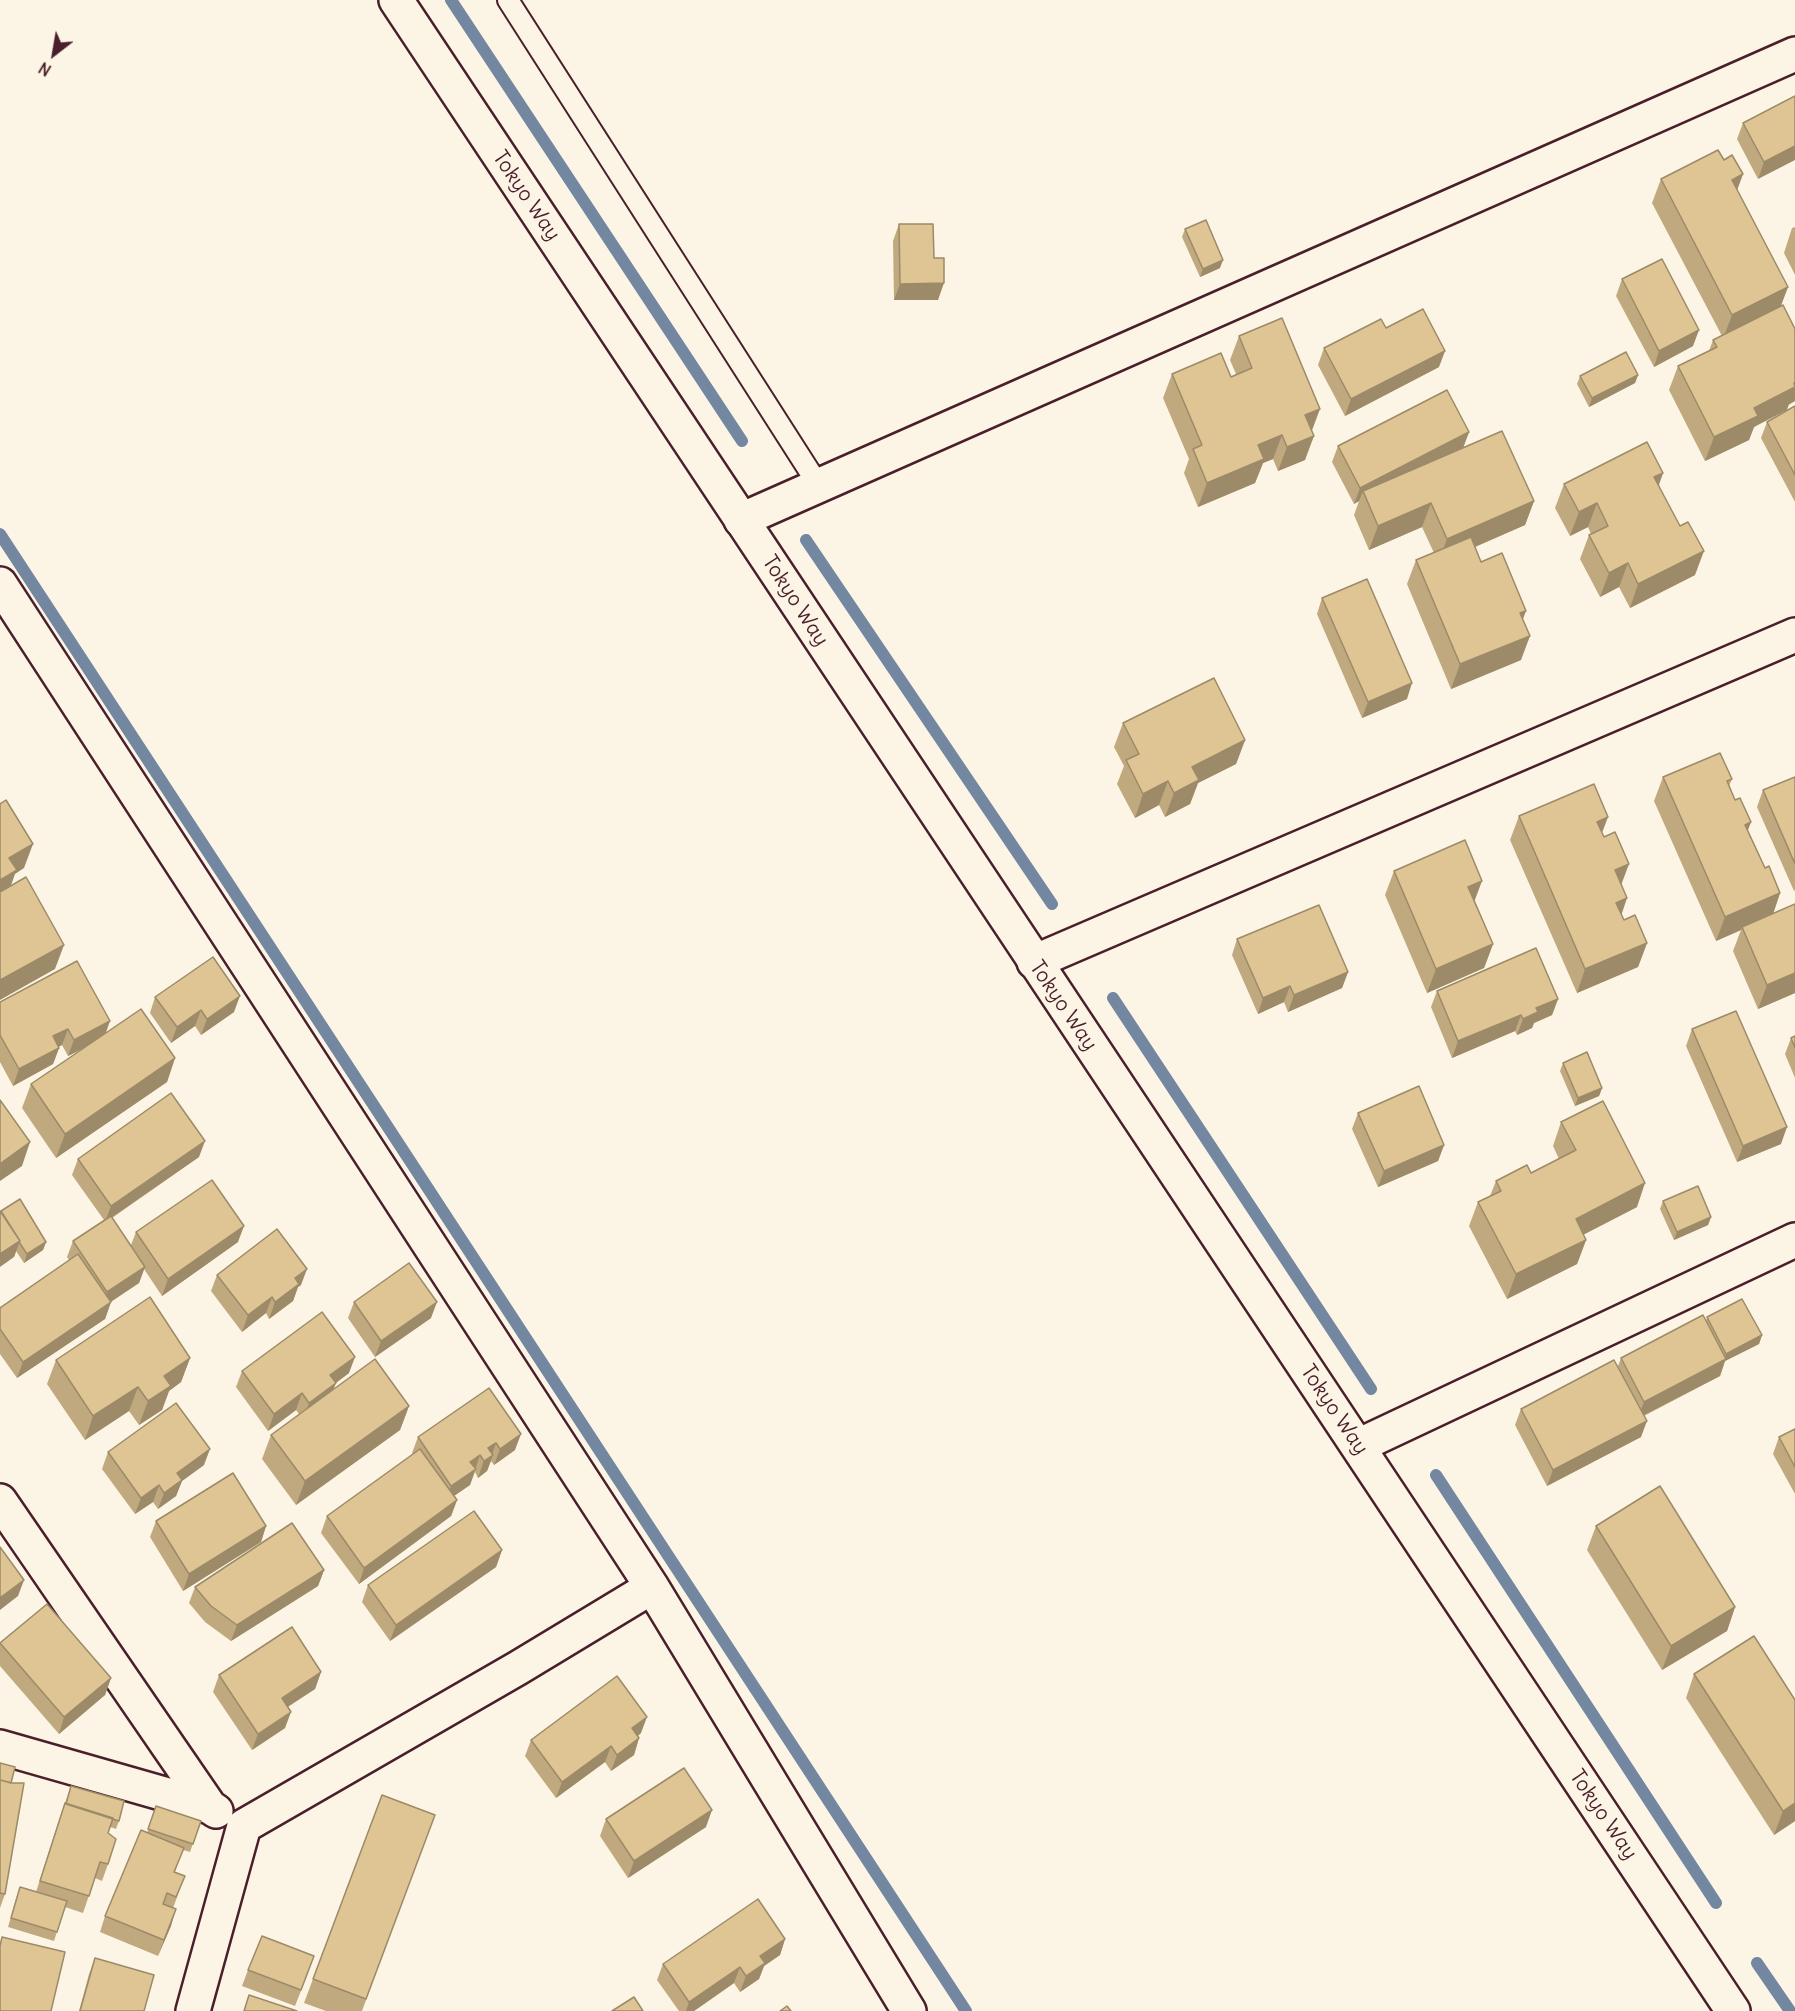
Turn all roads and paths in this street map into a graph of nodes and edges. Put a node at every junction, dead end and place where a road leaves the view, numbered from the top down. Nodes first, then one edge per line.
1 (396, 0) edge
2 (508, 0) edge
3 (1795, 54) edge
4 (819, 486) junction
5 (741, 520) junction
6 (0, 584) edge
7 (1795, 635) edge
8 (1034, 962) junction
9 (1795, 1240) edge
10 (1358, 1446) junction
11 (0, 1501) edge
12 (652, 1587) junction
13 (0, 1747) edge
14 (210, 1808) junction
15 (244, 1826) junction
16 (193, 2011) edge
17 (909, 2011) edge
18 (1733, 2011) edge

1 - 5 street, Tokyo Way
2 - 4 lane
3 - 4 street
4 - 5 street
5 - 8 street, Tokyo Way
6 - 12 street
7 - 8 street
8 - 10 street, Tokyo Way
9 - 10 street
10 - 18 street, Tokyo Way
11 - 14 street
12 - 15 street
12 - 17 street
13 - 14 street
14 - 15 street
15 - 16 street

